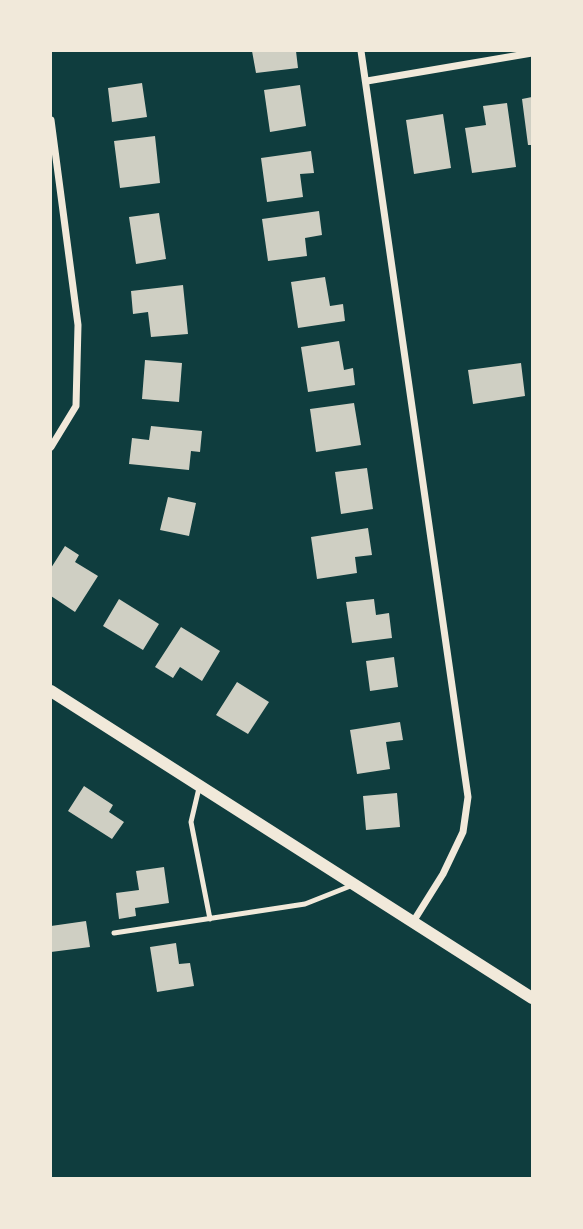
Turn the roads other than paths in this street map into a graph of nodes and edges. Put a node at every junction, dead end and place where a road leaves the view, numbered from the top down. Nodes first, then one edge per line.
1 (361, 51) edge
2 (532, 53) edge
3 (367, 81) junction
4 (51, 120) edge
5 (51, 447) edge
6 (51, 691) edge
7 (200, 785) junction
8 (356, 884) junction
9 (210, 919) junction
10 (413, 922) junction
11 (114, 933) dead end
12 (532, 998) edge

1 - 3 street
2 - 3 street
3 - 10 street
4 - 5 street
6 - 7 street
7 - 8 street
7 - 9 lane
8 - 9 lane
8 - 10 street
9 - 11 lane
10 - 12 street

